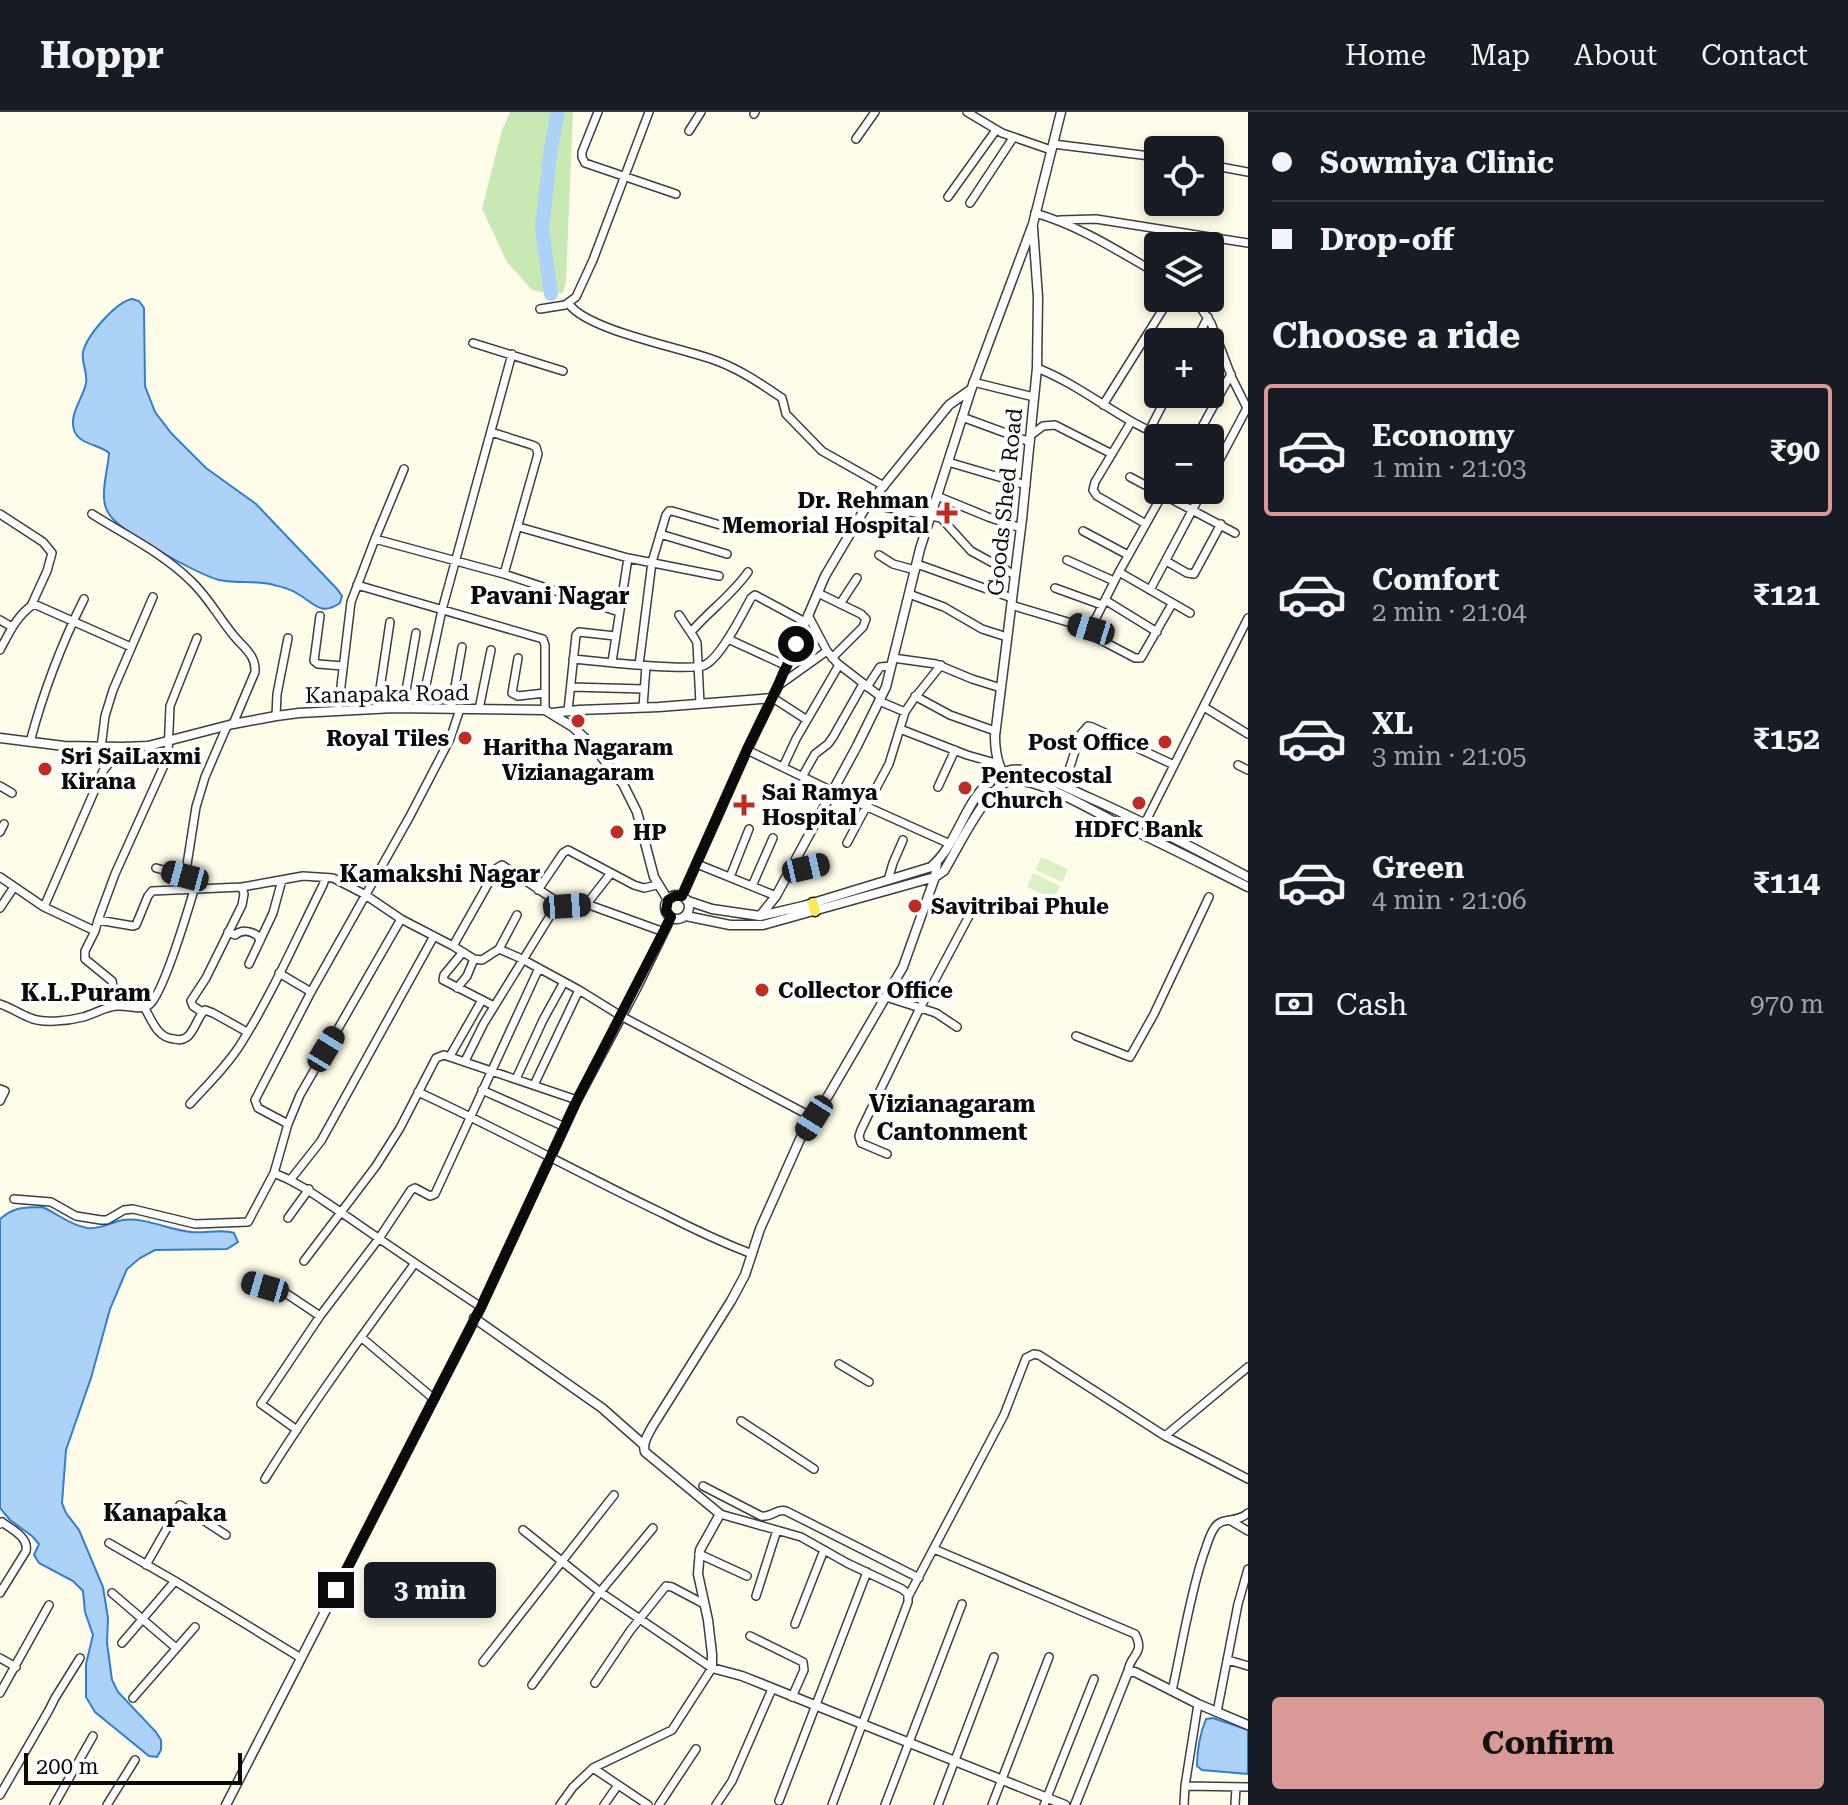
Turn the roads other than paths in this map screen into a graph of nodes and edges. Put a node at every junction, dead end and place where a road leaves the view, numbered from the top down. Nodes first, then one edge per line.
1 (598, 112) edge
2 (649, 112) edge
3 (701, 112) edge
4 (875, 112) edge
5 (967, 112) edge
6 (1061, 112) edge
7 (996, 130) junction
8 (689, 131) dead end
9 (1013, 138) junction
10 (856, 139) dead end
11 (1052, 147) junction
12 (1144, 156) edge
13 (1224, 168) edge
14 (1248, 172) edge
15 (625, 177) junction
16 (676, 194) dead end
17 (948, 197) dead end
18 (970, 203) dead end
19 (1035, 213) junction
20 (1060, 220) junction
21 (1033, 224) junction
22 (1248, 243) edge
23 (1144, 266) edge
24 (569, 304) junction
25 (540, 309) dead end
26 (1161, 312) edge
27 (1204, 312) edge
28 (1208, 317) junction
29 (1202, 328) edge
30 (473, 343) dead end
31 (512, 354) junction
32 (1037, 368) junction
33 (563, 371) dead end
34 (1231, 374) junction
35 (972, 386) junction
36 (1034, 397) junction
37 (1103, 405) junction
38 (1248, 409) edge
39 (962, 417) junction
40 (1131, 422) junction
41 (1204, 424) edge
42 (1144, 428) edge
43 (491, 432) junction
44 (1030, 438) junction
45 (1224, 453) edge
46 (1112, 454) junction
47 (948, 462) junction
48 (404, 469) dead end
49 (1130, 477) dead end
50 (1144, 483) edge
51 (1026, 485) junction
52 (884, 486) junction
53 (937, 496) junction
54 (869, 504) junction
55 (1157, 504) edge
56 (1183, 504) edge
57 (1196, 504) edge
58 (1193, 510) junction
59 (0, 514) edge
60 (92, 514) dead end
61 (931, 516) junction
62 (1146, 524) junction
63 (1221, 524) junction
64 (519, 527) junction
65 (727, 527) dead end
66 (1021, 528) junction
67 (1083, 531) dead end
68 (1235, 533) dead end
69 (660, 534) junction
70 (375, 539) junction
71 (727, 554) dead end
72 (879, 555) dead end
73 (1128, 555) junction
74 (628, 558) junction
75 (457, 560) junction
76 (1067, 560) dead end
77 (1166, 561) junction
78 (652, 562) junction
79 (916, 567) junction
80 (748, 572) dead end
81 (1119, 572) junction
82 (504, 574) junction
83 (1015, 575) junction
84 (719, 576) dead end
85 (857, 578) dead end
86 (1114, 581) junction
87 (357, 585) junction
88 (1055, 588) dead end
89 (1150, 590) junction
90 (818, 593) junction
91 (909, 594) junction
92 (153, 597) dead end
93 (84, 599) dead end
94 (1012, 602) junction
95 (1103, 602) junction
96 (840, 604) junction
97 (1172, 604) junction
98 (31, 606) junction
99 (442, 610) junction
100 (619, 612) junction
101 (1190, 613) dead end
102 (679, 615) dead end
103 (320, 616) dead end
104 (1248, 618) edge
105 (807, 619) junction
106 (0, 620) edge
107 (73, 621) junction
108 (390, 622) dead end
109 (12, 627) junction
110 (1091, 629) junction
111 (691, 632) junction
112 (1157, 632) junction
113 (416, 633) dead end
114 (615, 636) junction
115 (1007, 637) junction
116 (197, 638) dead end
117 (288, 638) dead end
118 (728, 639) junction
119 (131, 647) junction
120 (462, 647) dead end
121 (0, 650) edge
122 (491, 650) dead end
123 (830, 654) junction
124 (518, 658) dead end
125 (573, 659) junction
126 (612, 662) junction
127 (892, 662) junction
128 (642, 665) junction
129 (839, 665) junction
130 (941, 665) junction
131 (343, 666) junction
132 (787, 666) junction
133 (699, 667) junction
134 (865, 685) junction
135 (778, 686) junction
136 (571, 687) junction
137 (1001, 688) junction
138 (644, 689) junction
139 (545, 693) junction
140 (915, 696) junction
141 (773, 698) junction
142 (880, 699) junction
143 (700, 704) junction
144 (643, 707) junction
145 (1204, 707) junction
146 (403, 708) junction
147 (421, 708) junction
148 (377, 709) junction
149 (455, 709) junction
150 (479, 709) junction
151 (338, 711) junction
152 (541, 711) junction
153 (568, 711) junction
154 (905, 712) junction
155 (276, 716) junction
156 (807, 720) junction
157 (230, 725) junction
158 (900, 729) junction
159 (995, 731) junction
160 (1248, 734) edge
161 (0, 738) edge
162 (169, 740) junction
163 (30, 742) junction
164 (122, 747) junction
165 (101, 748) junction
166 (747, 750) junction
167 (955, 750) junction
168 (1174, 765) junction
169 (1238, 765) dead end
170 (783, 767) junction
171 (1000, 768) junction
172 (1248, 770) edge
173 (802, 777) junction
174 (1008, 781) junction
175 (0, 786) edge
176 (1064, 786) junction
177 (938, 787) dead end
178 (832, 791) junction
179 (12, 793) dead end
180 (866, 807) junction
181 (1145, 823) junction
182 (4, 824) dead end
183 (749, 829) dead end
184 (0, 832) edge
185 (773, 838) dead end
186 (903, 840) dead end
187 (847, 843) dead end
188 (950, 844) junction
189 (937, 862) junction
190 (697, 864) junction
191 (823, 864) dead end
192 (156, 868) dead end
193 (789, 872) junction
194 (611, 873) junction
195 (185, 876) junction
196 (0, 877) edge
197 (730, 877) junction
198 (935, 877) junction
199 (1248, 877) edge
200 (325, 879) junction
201 (282, 880) junction
202 (888, 880) junction
203 (657, 885) junction
204 (752, 886) junction
205 (14, 887) junction
206 (242, 887) junction
207 (1248, 887) edge
208 (183, 890) junction
209 (194, 890) junction
210 (538, 890) junction
211 (364, 894) junction
212 (776, 896) junction
213 (1209, 897) dead end
214 (685, 899) junction
215 (668, 900) junction
216 (558, 903) junction
217 (586, 905) junction
218 (44, 907) junction
219 (814, 907) junction
220 (0, 908) edge
221 (712, 909) junction
222 (517, 915) dead end
223 (686, 916) junction
224 (760, 916) junction
225 (969, 916) dead end
226 (671, 917) junction
227 (401, 919) junction
228 (98, 920) junction
229 (711, 922) junction
230 (95, 931) junction
231 (228, 932) junction
232 (664, 932) junction
233 (434, 936) junction
234 (260, 941) junction
235 (453, 946) junction
236 (499, 949) junction
237 (463, 952) junction
238 (474, 959) junction
239 (522, 959) junction
240 (249, 964) dead end
241 (539, 968) junction
242 (279, 973) junction
243 (564, 982) junction
244 (457, 988) junction
245 (579, 990) junction
246 (311, 992) junction
247 (886, 997) junction
248 (482, 1000) junction
249 (117, 1005) junction
250 (494, 1006) junction
251 (1, 1007) edge
252 (144, 1007) junction
253 (920, 1007) junction
254 (202, 1012) junction
255 (621, 1016) junction
256 (957, 1027) dead end
257 (247, 1032) junction
258 (1076, 1036) dead end
259 (450, 1056) junction
260 (465, 1061) junction
261 (490, 1071) junction
262 (516, 1079) junction
263 (534, 1085) junction
264 (0, 1089) edge
265 (482, 1090) junction
266 (418, 1092) junction
267 (577, 1100) junction
268 (0, 1101) edge
269 (190, 1104) dead end
270 (471, 1116) junction
271 (814, 1118) junction
272 (288, 1124) junction
273 (565, 1127) junction
274 (887, 1154) dead end
275 (550, 1158) junction
276 (274, 1173) junction
277 (291, 1179) junction
278 (309, 1189) junction
279 (14, 1199) dead end
280 (341, 1213) junction
281 (288, 1218) dead end
282 (380, 1237) junction
283 (752, 1254) junction
284 (304, 1261) dead end
285 (415, 1263) junction
286 (250, 1283) dead end
287 (481, 1307) junction
288 (320, 1316) junction
289 (474, 1318) junction
290 (361, 1337) junction
291 (839, 1364) dead end
292 (1248, 1367) edge
293 (869, 1382) dead end
294 (434, 1399) junction
295 (741, 1421) dead end
296 (297, 1430) junction
297 (1165, 1436) junction
298 (644, 1445) junction
299 (814, 1469) dead end
300 (265, 1479) dead end
301 (1248, 1479) edge
302 (703, 1486) dead end
303 (614, 1495) dead end
304 (1248, 1513) edge
305 (720, 1514) junction
306 (1231, 1521) junction
307 (0, 1524) edge
308 (653, 1528) dead end
309 (523, 1530) dead end
310 (777, 1530) junction
311 (1248, 1531) edge
312 (226, 1535) dead end
313 (109, 1543) dead end
314 (934, 1549) junction
315 (824, 1550) junction
316 (699, 1554) junction
317 (562, 1561) junction
318 (146, 1565) junction
319 (1248, 1569) edge
320 (867, 1572) junction
321 (747, 1576) dead end
322 (919, 1578) junction
323 (175, 1581) junction
324 (600, 1592) junction
325 (0, 1593) edge
326 (112, 1593) dead end
327 (756, 1596) dead end
328 (908, 1597) junction
329 (704, 1604) junction
330 (962, 1604) dead end
331 (1238, 1604) junction
332 (49, 1605) dead end
333 (1248, 1607) edge
334 (142, 1619) junction
335 (640, 1619) junction
336 (795, 1624) dead end
337 (195, 1627) dead end
338 (750, 1636) dead end
339 (122, 1643) dead end
340 (176, 1648) junction
341 (994, 1657) dead end
342 (1049, 1657) dead end
343 (0, 1658) edge
344 (80, 1658) dead end
345 (301, 1658) junction
346 (1228, 1660) junction
347 (483, 1662) dead end
348 (1248, 1666) edge
349 (16, 1667) junction
350 (712, 1668) junction
351 (1128, 1672) junction
352 (1094, 1679) dead end
353 (595, 1683) dead end
354 (532, 1685) dead end
355 (772, 1689) junction
356 (1172, 1691) junction
357 (0, 1693) edge
358 (792, 1697) junction
359 (133, 1698) dead end
360 (1198, 1704) junction
361 (816, 1706) junction
362 (1217, 1712) junction
363 (862, 1725) junction
364 (1248, 1725) edge
365 (93, 1736) dead end
366 (908, 1743) junction
367 (696, 1749) dead end
368 (135, 1760) dead end
369 (954, 1761) junction
370 (593, 1768) junction
371 (1001, 1780) junction
372 (618, 1785) junction
373 (1185, 1786) junction
374 (1236, 1787) junction
375 (1248, 1787) edge
376 (0, 1795) edge
377 (779, 1801) dead end
378 (1045, 1802) edge
379 (54, 1805) edge
380 (107, 1805) edge
381 (226, 1805) edge
382 (560, 1805) edge
383 (604, 1805) edge
384 (648, 1805) edge
385 (659, 1805) edge
386 (716, 1805) edge
387 (832, 1805) edge
388 (885, 1805) edge
389 (938, 1805) edge
390 (992, 1805) edge
391 (1065, 1805) edge
392 (1075, 1805) edge
393 (1184, 1805) edge
394 (1235, 1805) edge

1 - 15 street
2 - 15 street
3 - 8 street
4 - 10 street
5 - 7 street
6 - 11 street, Goods Shed Road
7 - 9 street
7 - 17 street
9 - 11 street
9 - 18 street
11 - 12 street
11 - 19 street, Goods Shed Road
13 - 14 street
15 - 16 street
15 - 24 street
19 - 20 street
19 - 21 street, Goods Shed Road
20 - 22 street
20 - 23 street
21 - 32 street, Goods Shed Road
21 - 35 street, Goods Shed Road
24 - 25 street
24 - 52 street
26 - 37 street
27 - 28 street
28 - 29 street
28 - 34 street
30 - 31 street
31 - 33 street
31 - 43 street
32 - 36 street, Goods Shed Road
32 - 37 street
34 - 38 street
34 - 41 street
35 - 36 street
35 - 39 street, Goods Shed Road
35 - 52 street
36 - 44 street, Goods Shed Road
37 - 40 street
38 - 45 street
39 - 44 street
39 - 47 street, Goods Shed Road
40 - 42 street
40 - 46 street
43 - 64 street
43 - 75 street
44 - 46 street
44 - 51 street, Goods Shed Road
46 - 62 street
47 - 51 street
47 - 53 street, Goods Shed Road
48 - 70 street
49 - 50 street
51 - 66 street, Goods Shed Road
52 - 54 street
53 - 61 street, Goods Shed Road
53 - 66 street
54 - 61 street
54 - 90 street
55 - 62 street
56 - 58 street
57 - 58 street
58 - 63 street
58 - 77 street
59 - 98 street
60 - 157 street
61 - 79 street, Goods Shed Road
61 - 83 street
62 - 73 street
63 - 68 street
63 - 77 street
64 - 74 street
64 - 82 street
65 - 69 street
66 - 83 street, Goods Shed Road
67 - 73 street
69 - 71 street
69 - 78 street
70 - 75 street
70 - 87 street
72 - 79 street
73 - 81 street
74 - 78 street
74 - 100 street
75 - 82 street
75 - 99 street
76 - 86 street
77 - 89 street
78 - 84 street
78 - 128 street
79 - 91 street, Goods Shed Road
79 - 94 street
80 - 111 street
81 - 86 street
81 - 89 street
82 - 100 street
83 - 94 street, Goods Shed Road
85 - 96 street
86 - 95 street
87 - 99 street
87 - 131 street
88 - 95 street
89 - 97 street
90 - 96 street
90 - 105 street
91 - 115 street
91 - 127 street, Goods Shed Road
92 - 119 street
93 - 107 street
94 - 110 street
94 - 115 street, Goods Shed Road
95 - 110 street
95 - 112 street
96 - 123 street
97 - 101 street
97 - 112 street
98 - 107 street
98 - 109 street
99 - 139 street
99 - 147 street
100 - 114 street
102 - 111 street
103 - 131 street
104 - 145 street
105 - 118 street
105 - 123 street
105 - 132 street
106 - 109 street
107 - 119 street
107 - 163 street
108 - 148 street
109 - 121 street
110 - 112 street
111 - 133 street
113 - 146 street
114 - 125 street
114 - 126 street
115 - 137 street, Goods Shed Road
116 - 162 street
117 - 155 street
118 - 132 street
118 - 133 street
119 - 165 street
120 - 149 street
122 - 150 street
123 - 129 street
123 - 135 street
124 - 139 street
125 - 126 street
125 - 136 street
126 - 128 street
127 - 130 street
127 - 134 street
127 - 142 street, Goods Shed Road
128 - 133 street
128 - 138 street
129 - 134 street
129 - 156 street
130 - 137 street
130 - 140 street
131 - 151 street
132 - 135 street
133 - 143 street
134 - 142 street
134 - 173 street
135 - 141 street
136 - 138 street
136 - 153 street
137 - 159 street, Goods Shed Road
138 - 144 street
139 - 152 street
140 - 154 street
140 - 159 street
141 - 143 street, Kanapaka Road
141 - 156 street
141 - 166 street
142 - 154 street
142 - 178 street, Goods Shed Road
143 - 144 street, Kanapaka Road
144 - 153 street, Kanapaka Road
145 - 160 street
145 - 168 street
146 - 147 street, Kanapaka Road
146 - 148 street, Kanapaka Road
147 - 149 street, Kanapaka Road
148 - 151 street, Kanapaka Road
149 - 150 street, Kanapaka Road
149 - 211 street
150 - 152 street, Kanapaka Road
151 - 155 street, Kanapaka Road
152 - 153 street, Kanapaka Road
152 - 203 street
154 - 158 street
155 - 157 street, Kanapaka Road
156 - 170 street
157 - 162 street, Kanapaka Road
157 - 195 street
158 - 167 street
158 - 180 street
159 - 171 street, Goods Shed Road
161 - 163 street, Kanapaka Road
162 - 164 street, Kanapaka Road
162 - 228 street
163 - 165 street, Kanapaka Road
164 - 165 street, Kanapaka Road
164 - 218 street
166 - 170 street
166 - 190 street
167 - 171 street
167 - 177 street
168 - 176 street
168 - 181 street
169 - 172 street
170 - 173 street
171 - 174 street, Goods Shed Road
171 - 176 street
171 - 188 street
173 - 178 street
174 - 198 street
174 - 207 street
175 - 179 street
176 - 181 street
178 - 180 street
178 - 193 street, Goods Shed Road
180 - 187 street
180 - 188 street
181 - 199 street
182 - 184 street
183 - 197 street
185 - 204 street
186 - 202 street
188 - 189 street
189 - 198 street
189 - 202 street
190 - 197 street
190 - 214 street
191 - 193 street
192 - 195 street
193 - 212 street, Goods Shed Road
194 - 203 street
194 - 210 street
194 - 217 street
195 - 208 street
196 - 205 street
197 - 204 street
198 - 219 street
198 - 247 street
200 - 201 street
200 - 211 street
200 - 242 street
201 - 206 street
201 - 234 street
202 - 219 street
203 - 215 street
204 - 212 street
205 - 218 street
205 - 220 street
206 - 209 street
206 - 231 street
208 - 209 street
208 - 228 street
209 - 252 street
210 - 216 street
210 - 235 street
211 - 227 street
211 - 246 street
212 - 224 street, Goods Shed Road
213 - 258 street
214 - 215 street
214 - 221 street
214 - 223 street
215 - 226 street
216 - 217 street
216 - 239 street
217 - 232 street
218 - 230 street
219 - 224 street
219 - 229 street
221 - 224 street
221 - 229 street
222 - 236 street
223 - 226 street
223 - 229 street
225 - 253 street
226 - 232 street
227 - 233 street
227 - 272 street
228 - 230 street
230 - 249 street
231 - 234 street
231 - 254 street
232 - 255 street
233 - 235 street
233 - 277 street
234 - 240 street
235 - 237 street
236 - 238 street
236 - 239 street
237 - 238 street
237 - 244 street
238 - 244 street
239 - 241 street
239 - 250 street
241 - 243 street
241 - 261 street
242 - 246 street
242 - 257 street
243 - 245 street
243 - 262 street
244 - 248 street
245 - 255 street
245 - 263 street
246 - 272 street
247 - 253 street
247 - 271 street
248 - 250 street
248 - 259 street
249 - 251 street
249 - 252 street
250 - 260 street
252 - 254 street
253 - 256 street
253 - 274 street
254 - 257 street
255 - 267 street
255 - 271 street
257 - 269 street
259 - 260 street
259 - 266 street
260 - 261 street
261 - 262 street
261 - 265 street
262 - 263 street
263 - 267 street
264 - 268 street
265 - 270 street
265 - 273 street
266 - 270 street
266 - 280 street
267 - 273 street
270 - 275 street
270 - 282 street
271 - 283 street
272 - 276 street
273 - 275 street
275 - 283 street
275 - 287 street
276 - 277 street
276 - 279 street
277 - 278 street
278 - 280 street
278 - 281 street
280 - 282 street
280 - 284 street
282 - 285 street
282 - 288 street
283 - 298 street
285 - 287 street
285 - 290 street
286 - 288 street
287 - 289 street
288 - 296 street
289 - 294 street
289 - 298 street
290 - 294 street
290 - 296 street
291 - 293 street
292 - 297 street
294 - 345 street
295 - 299 street
296 - 300 street
297 - 301 street
297 - 314 street
298 - 305 street
302 - 322 street
303 - 317 street
304 - 306 street
305 - 310 street
305 - 316 street
306 - 311 street
306 - 356 street
307 - 325 street
308 - 324 street
309 - 317 street
310 - 315 street
310 - 327 street
312 - 318 street
313 - 318 street
314 - 322 street
314 - 351 street
315 - 320 street
315 - 336 street
316 - 321 street
316 - 329 street
317 - 324 street
317 - 347 street
318 - 323 street
319 - 331 street
320 - 328 street
320 - 361 street
322 - 328 street
323 - 334 street
323 - 345 street
324 - 335 street
324 - 354 street
326 - 334 street
328 - 363 street
329 - 335 street
329 - 350 street
330 - 366 street
331 - 333 street
331 - 346 street
332 - 349 street
334 - 339 street
334 - 340 street
335 - 350 street
335 - 353 street
337 - 340 street
338 - 358 street
340 - 359 street
341 - 369 street
342 - 371 street
343 - 349 street
344 - 376 street
345 - 381 street
346 - 348 street
346 - 362 street
349 - 357 street
350 - 355 street
350 - 370 street
351 - 356 street
351 - 392 street
352 - 378 street
355 - 358 street
355 - 386 street
356 - 360 street
358 - 361 street
360 - 362 street
360 - 373 street
361 - 363 street
361 - 377 street
362 - 364 street
363 - 366 street
363 - 387 street
365 - 379 street
366 - 369 street
366 - 388 street
367 - 385 street
368 - 380 street
369 - 371 street
369 - 389 street
370 - 372 street
370 - 382 street
371 - 378 street
371 - 390 street
372 - 383 street
372 - 384 street
373 - 374 street
373 - 393 street
374 - 375 street
374 - 394 street
378 - 391 street

